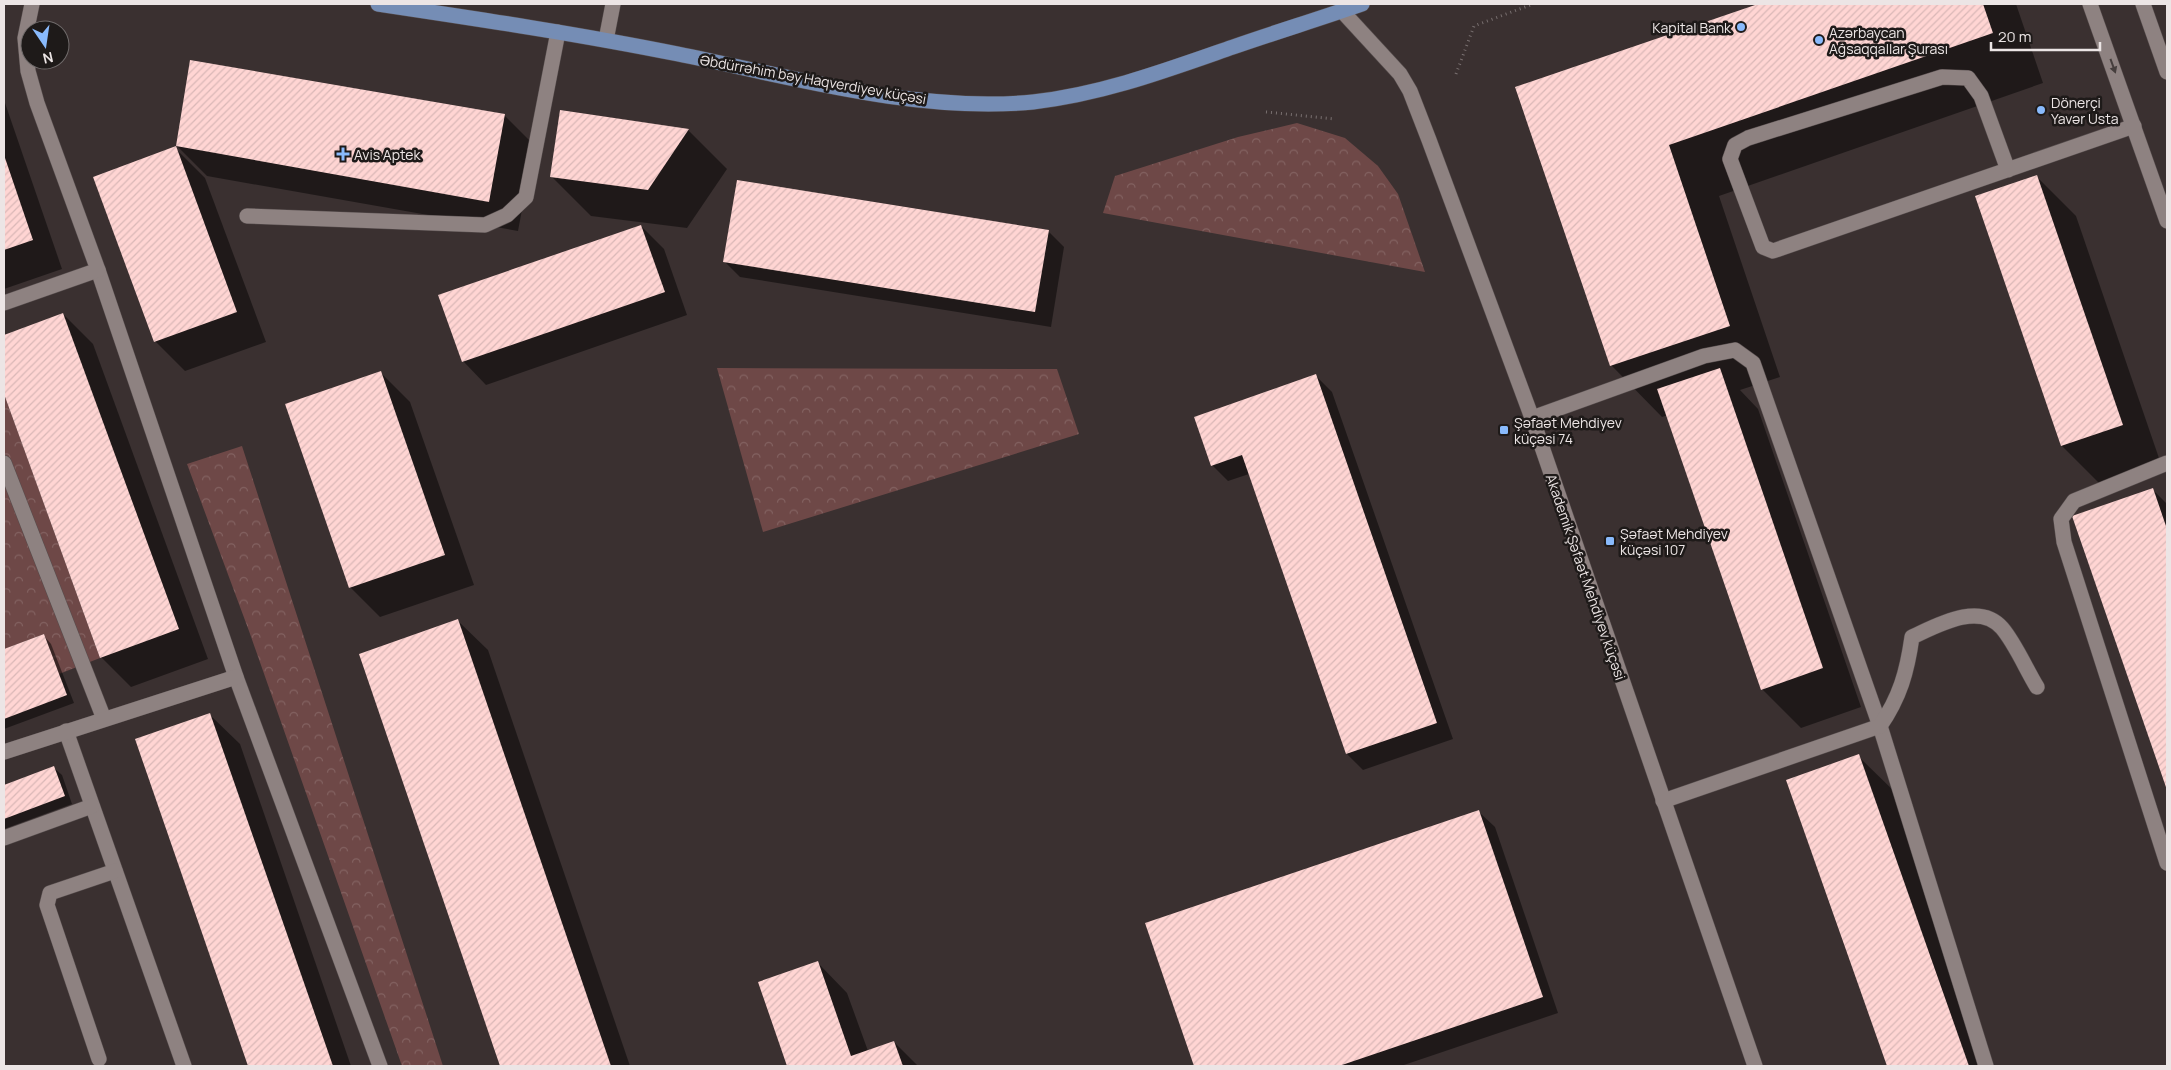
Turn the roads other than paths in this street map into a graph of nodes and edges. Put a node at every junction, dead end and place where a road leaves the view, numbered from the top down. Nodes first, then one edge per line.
1 (32, 4) edge
2 (378, 4) edge
3 (613, 4) edge
4 (1362, 4) edge
5 (2090, 4) edge
6 (2143, 4) edge
7 (1342, 11) junction
8 (558, 32) junction
9 (606, 40) junction
10 (2167, 72) edge
11 (2134, 126) junction
12 (2008, 170) junction
13 (247, 216) dead end
14 (2167, 221) edge
15 (98, 270) junction
16 (4, 303) edge
17 (1532, 418) junction
18 (4, 463) edge
19 (2167, 463) edge
20 (236, 677) junction
21 (2037, 687) dead end
22 (104, 719) junction
23 (1880, 726) junction
24 (66, 731) junction
25 (4, 752) edge
26 (1663, 801) junction
27 (92, 806) junction
28 (4, 838) edge
29 (2167, 863) edge
30 (115, 871) junction
31 (99, 1059) dead end
32 (184, 1066) edge
33 (380, 1066) edge
34 (1755, 1066) edge
35 (1986, 1066) edge

1 - 15 main road
2 - 8 main road, Əbdürrəhim bəy Haqverdiyev küçəsi
3 - 9 main road
4 - 7 main road, Əbdürrəhim bəy Haqverdiyev küçəsi
5 -> 11 main road
6 - 10 main road
7 - 9 main road, Əbdürrəhim bəy Haqverdiyev küçəsi
7 - 17 main road, Akademik Şəfaət Mehdiyev küçəsi
8 - 9 main road, Əbdürrəhim bəy Haqverdiyev küçəsi
8 - 13 main road
11 - 12 main road
11 - 14 main road
12 - 12 main road
15 - 16 main road
15 - 20 main road
17 - 23 main road
17 - 26 main road, Akademik Şəfaət Mehdiyev küçəsi
18 - 22 main road
19 - 29 main road
20 - 22 main road
20 - 33 main road
21 - 23 main road
22 - 24 main road
23 - 26 main road
23 - 35 main road
24 - 25 main road
24 - 27 main road
26 - 34 main road, Akademik Şəfaət Mehdiyev küçəsi
27 - 28 main road
27 - 30 main road
30 - 31 main road
30 - 32 main road

